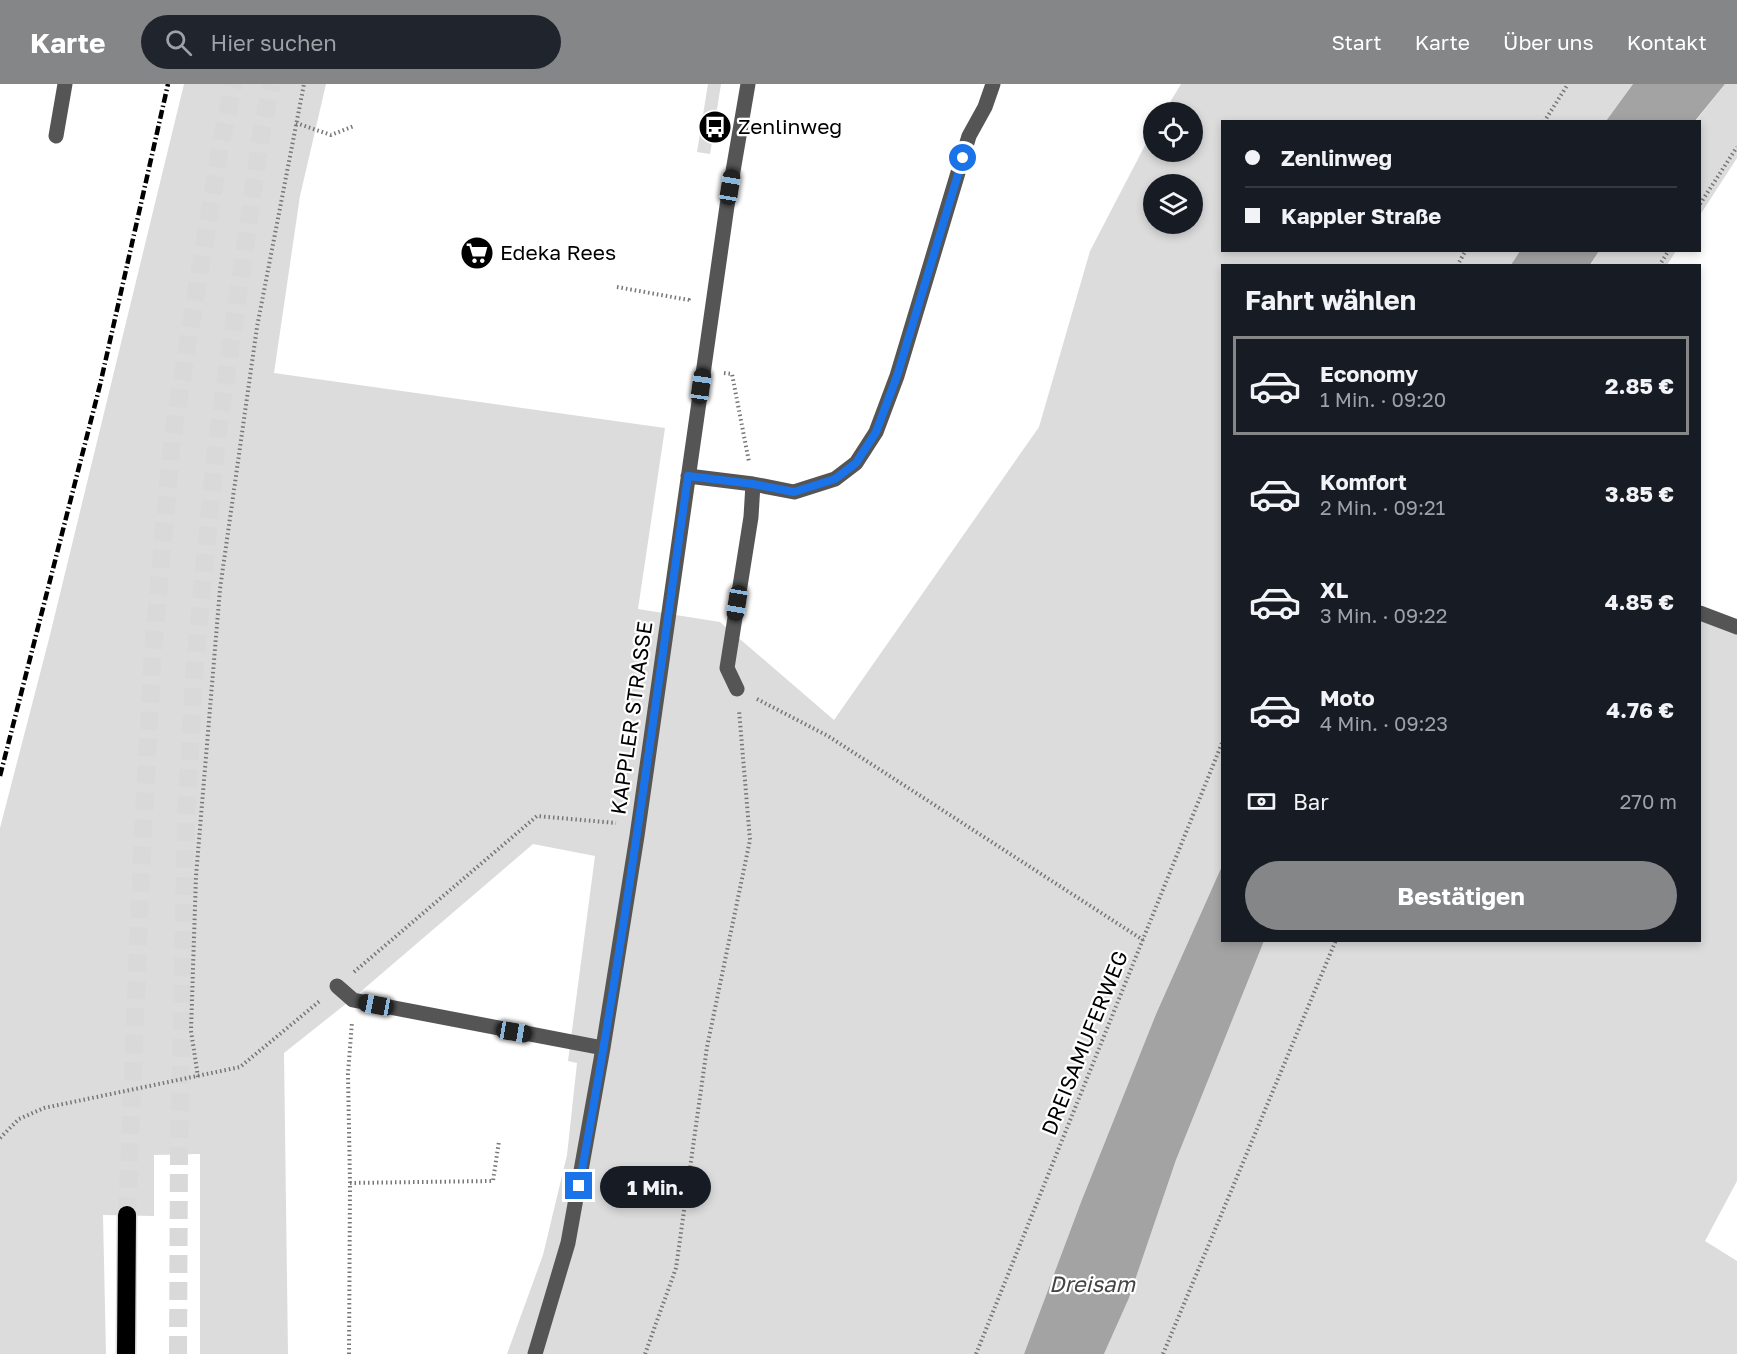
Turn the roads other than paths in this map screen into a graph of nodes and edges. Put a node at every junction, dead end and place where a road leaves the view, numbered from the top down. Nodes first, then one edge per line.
1 (65, 84) edge
2 (748, 84) edge
3 (993, 84) edge
4 (56, 136) dead end
5 (688, 476) junction
6 (753, 484) junction
7 (1701, 613) edge
8 (1737, 627) edge
9 (737, 689) road end
10 (337, 986) road end
11 (603, 1048) junction
12 (127, 1215) tunnel mouth
13 (126, 1354) edge
14 (535, 1354) edge

1 - 4 street
2 - 5 street, KAPPLER STRASSE
3 - 6 street
5 - 6 street
5 - 11 street, KAPPLER STRASSE
6 - 9 street
7 - 8 street
10 - 11 street
11 - 14 street, KAPPLER STRASSE
12 - 13 highway

